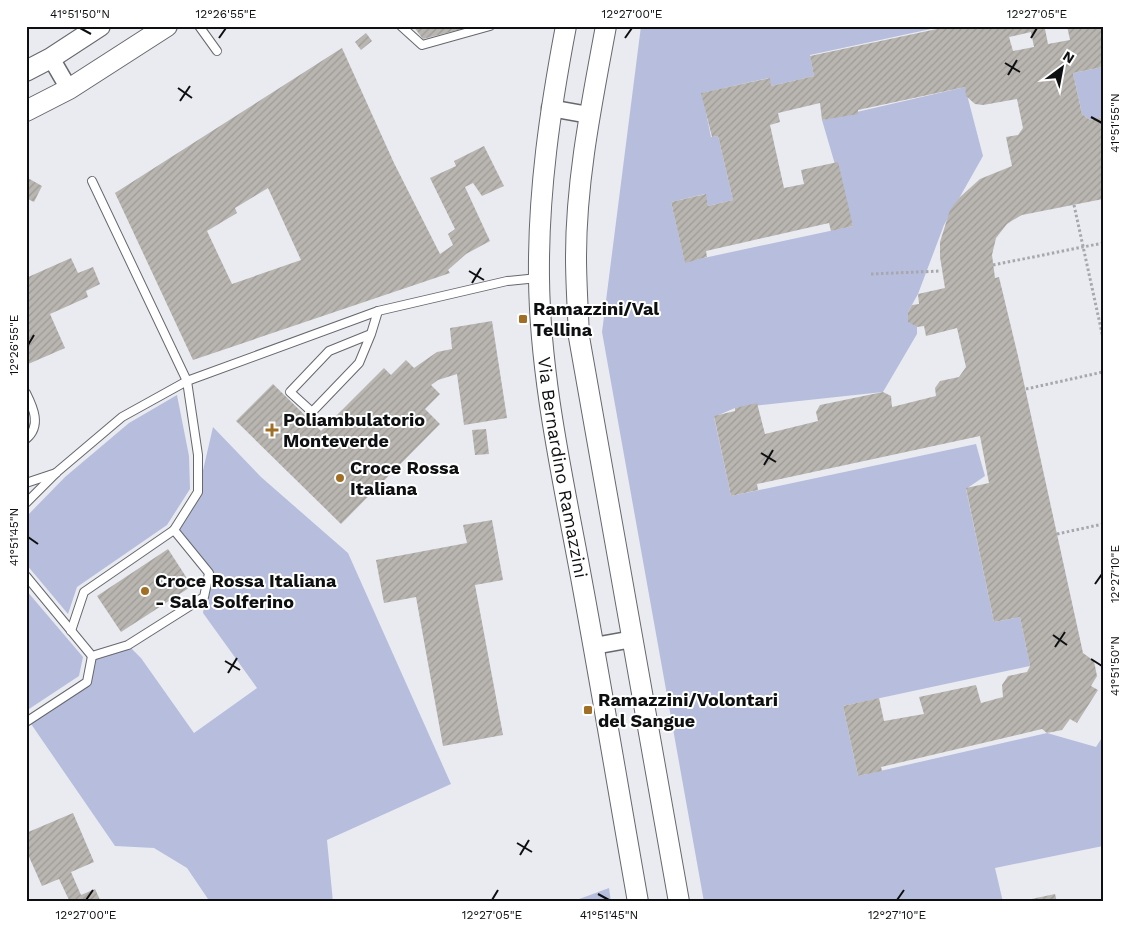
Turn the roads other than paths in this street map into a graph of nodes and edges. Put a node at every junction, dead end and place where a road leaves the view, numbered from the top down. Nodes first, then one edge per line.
1 (100, 26) edge
2 (167, 26) edge
3 (199, 26) edge
4 (401, 26) edge
5 (490, 26) edge
6 (566, 26) edge
7 (606, 26) edge
8 (217, 51) dead end
9 (51, 58) junction
10 (26, 71) edge
11 (69, 89) junction
12 (550, 108) junction
13 (26, 111) edge
14 (589, 115) junction
15 (92, 181) dead end
16 (539, 278) junction
17 (378, 311) junction
18 (370, 334) junction
19 (187, 381) junction
20 (26, 393) edge
21 (26, 439) edge
22 (58, 472) junction
23 (26, 483) edge
24 (26, 503) edge
25 (174, 530) junction
26 (26, 576) edge
27 (71, 631) junction
28 (633, 639) junction
29 (594, 646) junction
30 (92, 656) junction
31 (26, 722) edge
32 (638, 902) edge
33 (680, 902) edge

1 - 9 street
2 - 11 street
3 - 8 lane
4 - 5 lane
6 - 12 street, Via Bernardino Ramazzini
7 - 14 street
9 - 10 street
9 - 11 street
11 - 13 street
12 - 14 street
12 - 16 street, Via Bernardino Ramazzini
14 - 28 street
15 - 19 lane
16 - 17 lane
16 - 29 street, Via Bernardino Ramazzini
17 - 18 lane
17 - 19 lane
18 - 18 lane
19 - 22 lane
19 - 25 lane
20 - 21 lane
22 - 23 lane
22 - 24 lane
25 - 27 lane
25 - 30 lane
26 - 27 lane
27 - 30 lane
28 - 29 street
28 - 33 street
29 - 32 street, Via Bernardino Ramazzini
30 - 31 lane

